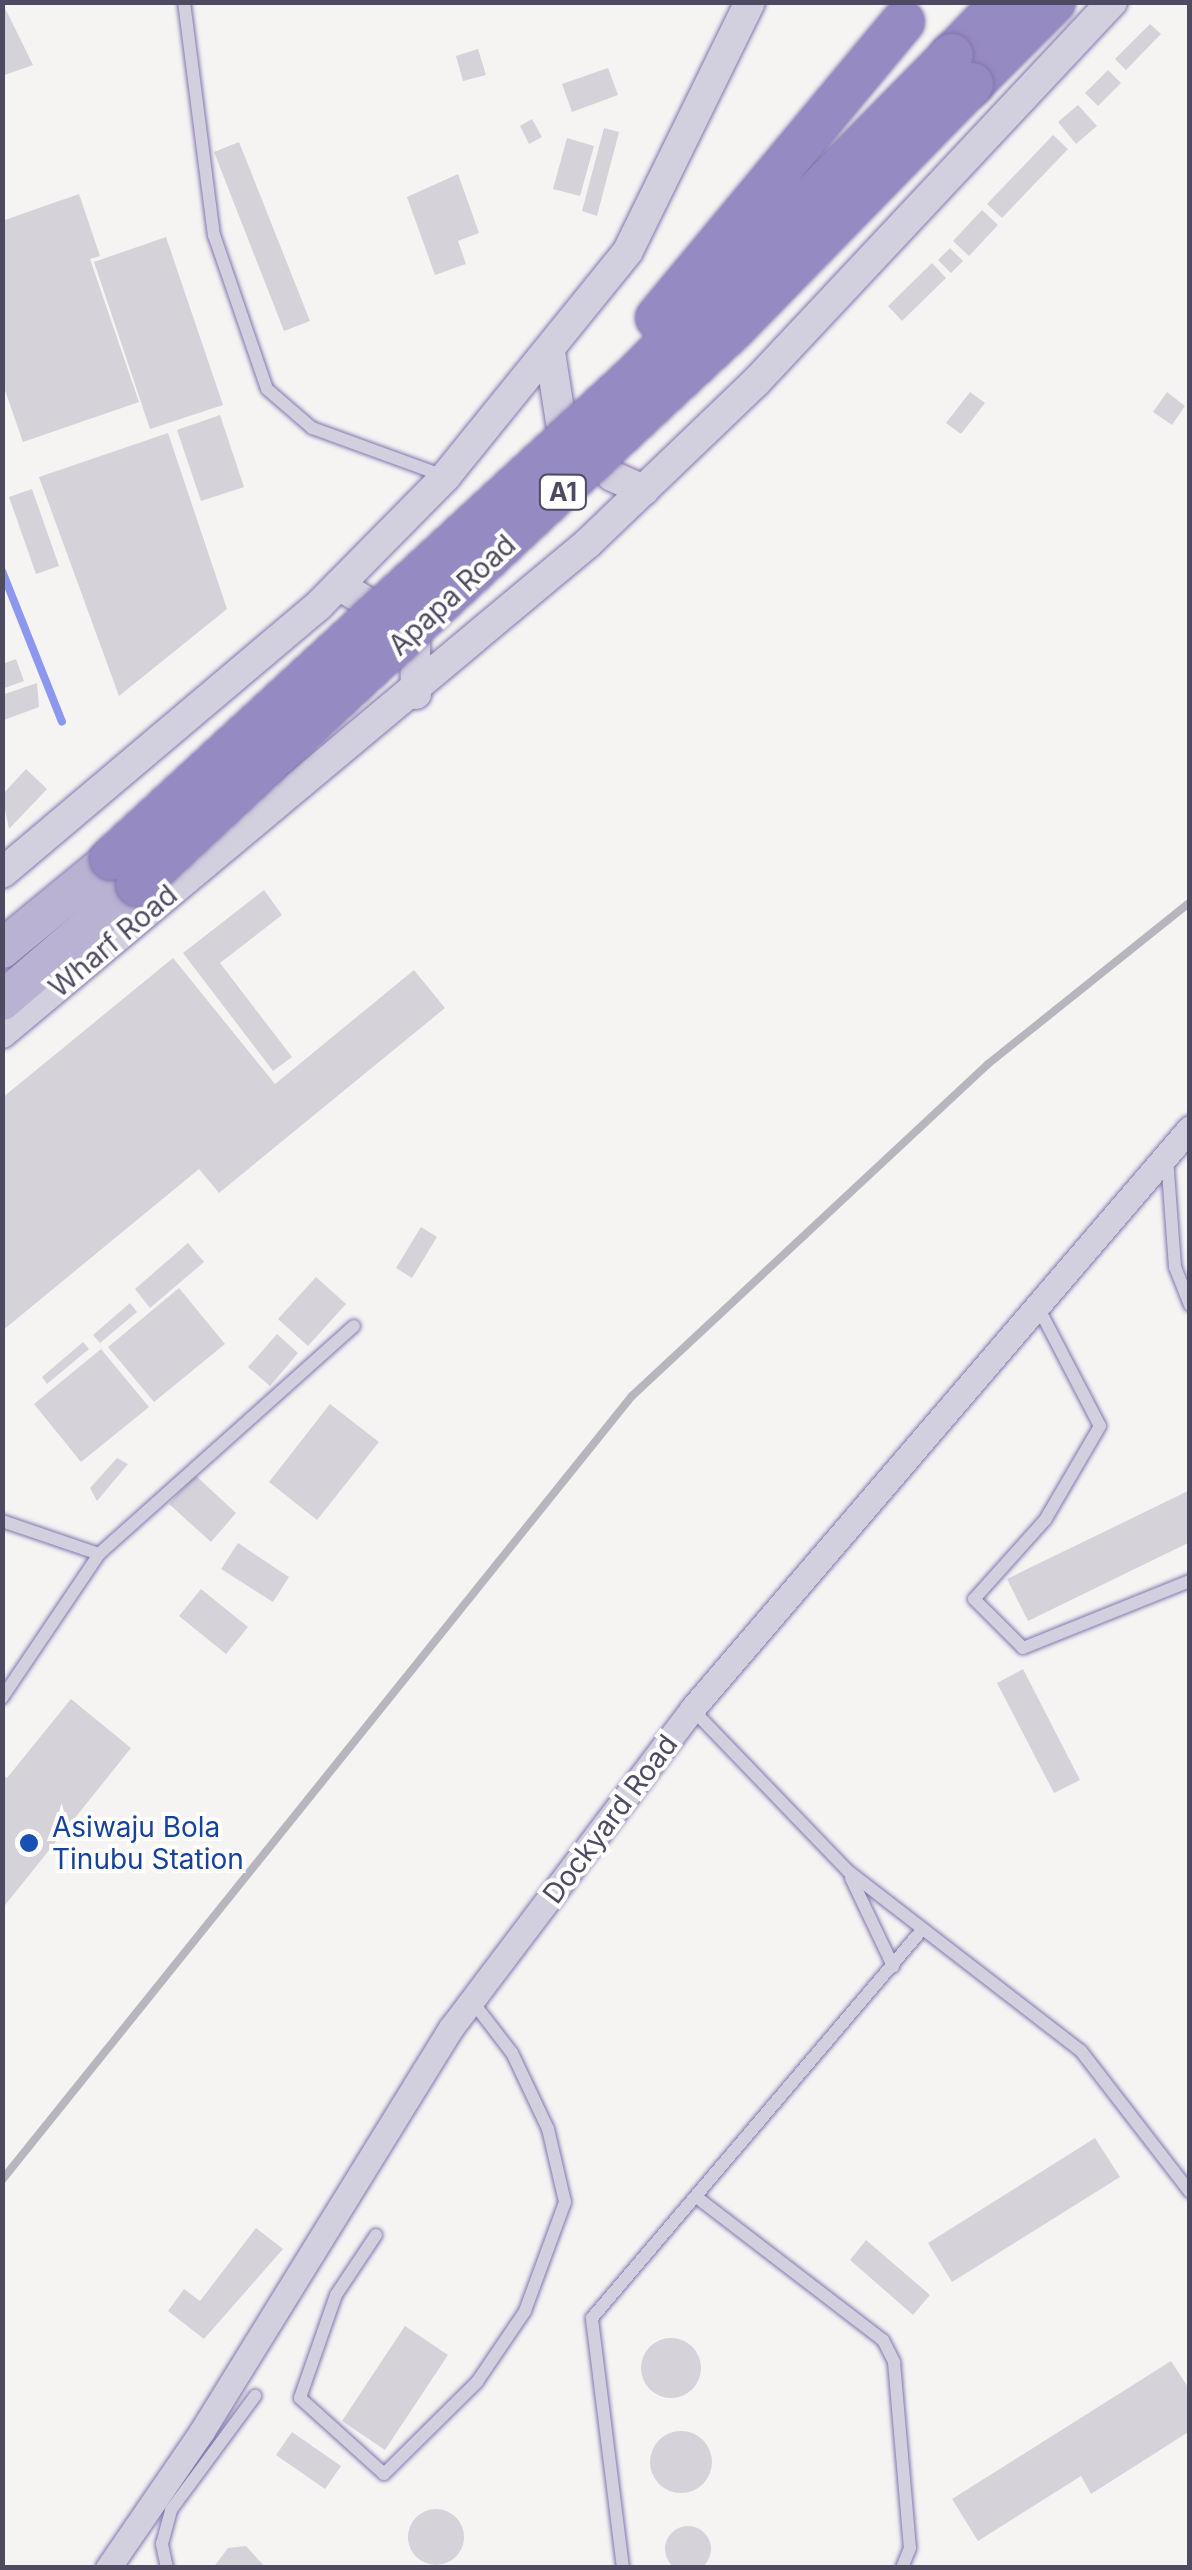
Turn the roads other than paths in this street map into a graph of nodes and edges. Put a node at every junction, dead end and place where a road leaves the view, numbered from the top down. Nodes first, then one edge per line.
1 (184, 2) edge
2 (750, 2) edge
3 (1003, 2) edge
4 (1054, 2) edge
5 (1112, 2) edge
6 (912, 9) edge
7 (550, 352) junction
8 (446, 476) junction
9 (644, 490) junction
10 (494, 507) junction
11 (340, 585) junction
12 (416, 694) junction
13 (124, 872) junction
14 (2, 873) edge
15 (2, 950) edge
16 (2, 1001) edge
17 (2, 1033) edge
18 (1190, 1128) edge
19 (1167, 1155) junction
20 (1190, 1305) edge
21 (1038, 1307) junction
22 (354, 1326) dead end
23 (2, 1521) edge
24 (98, 1554) junction
25 (1190, 1581) edge
26 (2, 1698) edge
27 (692, 1708) junction
28 (848, 1871) junction
29 (921, 1931) junction
30 (893, 1966) junction
31 (472, 2001) junction
32 (1190, 2192) edge
33 (699, 2199) junction
34 (376, 2234) dead end
35 (255, 2396) dead end
36 (108, 2568) edge
37 (167, 2568) edge
38 (624, 2568) edge
39 (902, 2568) edge

1 - 8 lane
2 - 7 street
3 - 10 highway, Apapa Road / A1, bridge
4 - 13 highway, Apapa Road / A1, bridge
5 - 9 street, Wharf Road
6 - 10 highway, bridge
7 - 8 street
7 - 9 street
8 - 11 street
9 - 12 street, Wharf Road
10 - 13 highway, Apapa Road / A1, bridge
11 - 12 street
11 - 14 street
12 - 17 street, Wharf Road
13 - 15 main road, Apapa Road / A1
13 - 16 main road, Apapa Road / A1
18 - 19 street, Dockyard Road
19 - 20 lane
19 - 21 street, Dockyard Road
21 - 25 lane
21 - 27 street, Dockyard Road
22 - 24 lane
23 - 24 lane
24 - 26 lane
27 - 28 lane
27 - 31 street, Dockyard Road
28 - 29 lane
28 - 30 lane
29 - 30 lane
29 - 32 lane
30 - 33 lane
31 - 34 lane
31 - 36 street, Dockyard Road
33 - 38 lane
33 - 39 lane
35 - 37 lane

